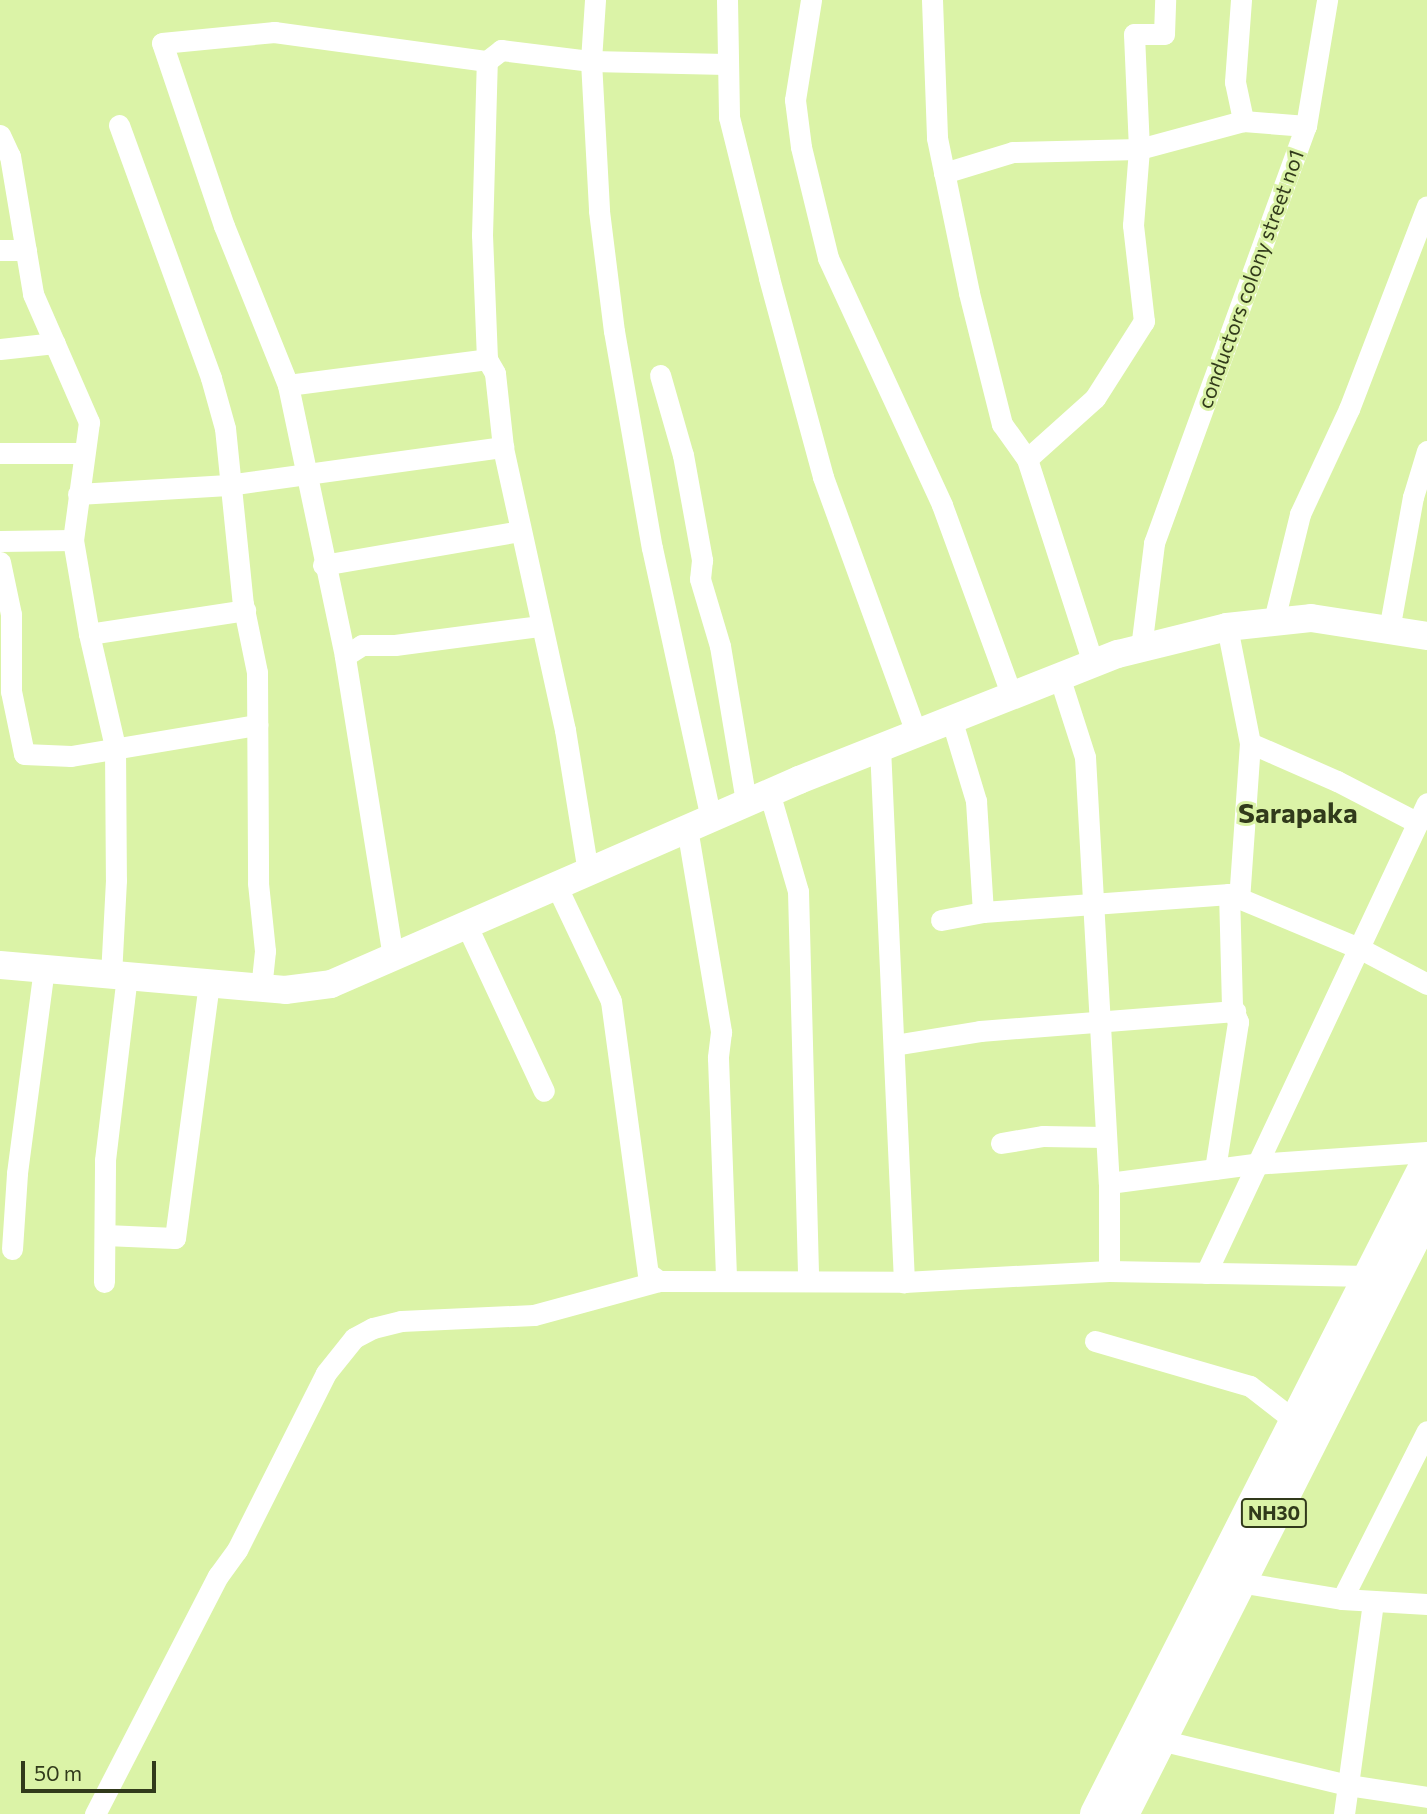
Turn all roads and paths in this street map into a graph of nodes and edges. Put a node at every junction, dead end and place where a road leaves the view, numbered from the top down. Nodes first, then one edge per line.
1 (595, 0) edge
2 (727, 0) edge
3 (811, 0) edge
4 (932, 0) edge
5 (1166, 0) edge
6 (1241, 0) edge
7 (1327, 0) edge
8 (488, 61) junction
9 (591, 61) junction
10 (726, 64) junction
11 (1243, 121) junction
12 (119, 125) dead end
13 (1306, 126) junction
14 (0, 135) edge
15 (1139, 149) junction
16 (944, 173) junction
17 (1427, 206) edge
18 (0, 250) edge
19 (26, 250) junction
20 (55, 343) junction
21 (0, 349) edge
22 (486, 359) junction
23 (660, 375) dead end
24 (288, 385) junction
25 (503, 447) junction
26 (1427, 451) edge
27 (0, 453) edge
28 (84, 453) junction
29 (1027, 459) junction
30 (306, 476) junction
31 (228, 485) junction
32 (78, 494) junction
33 (520, 531) junction
34 (74, 540) junction
35 (0, 541) edge
36 (0, 562) edge
37 (323, 565) junction
38 (244, 610) junction
39 (1274, 620) junction
40 (539, 626) junction
41 (1227, 627) junction
42 (1390, 630) junction
43 (89, 634) junction
44 (1427, 636) edge
45 (1141, 648) junction
46 (345, 656) junction
47 (1093, 663) junction
48 (1059, 676) junction
49 (6, 691) edge
50 (1011, 694) junction
51 (951, 718) junction
52 (257, 724) junction
53 (916, 732) junction
54 (1250, 743) junction
55 (116, 747) junction
56 (880, 747) junction
57 (758, 797) junction
58 (1427, 803) edge
59 (699, 823) junction
60 (1418, 823) junction
61 (587, 872) junction
62 (556, 885) junction
63 (1234, 896) junction
64 (1093, 901) junction
65 (983, 912) junction
66 (941, 920) dead end
67 (466, 924) junction
68 (1359, 948) junction
69 (393, 957) junction
70 (0, 965) edge
71 (44, 969) junction
72 (119, 975) junction
73 (209, 983) junction
74 (1427, 984) edge
75 (261, 988) junction
76 (1235, 1012) junction
77 (1100, 1022) junction
78 (894, 1045) junction
79 (544, 1091) dead end
80 (1104, 1137) junction
81 (1001, 1143) dead end
82 (1427, 1152) edge
83 (1427, 1162) edge
84 (1254, 1164) junction
85 (1215, 1169) junction
86 (8, 1177) edge
87 (1109, 1183) junction
88 (1427, 1213) edge
89 (105, 1235) junction
90 (12, 1250) dead end
91 (1109, 1271) junction
92 (1206, 1273) junction
93 (1368, 1276) junction
94 (726, 1279) junction
95 (808, 1280) junction
96 (659, 1281) junction
97 (104, 1282) dead end
98 (904, 1282) junction
99 (1095, 1341) dead end
100 (1295, 1421) junction
101 (1427, 1431) edge
102 (1239, 1582) junction
103 (1342, 1599) junction
104 (1373, 1601) junction
105 (1427, 1604) edge
106 (1160, 1740) junction
107 (1348, 1785) junction
108 (1427, 1797) edge
109 (95, 1814) edge
110 (1096, 1814) edge
111 (1124, 1814) edge
112 (1344, 1814) edge

1 - 9 street
2 - 10 street
3 - 50 street
4 - 16 street
5 - 15 street
6 - 11 street
7 - 13 street
8 - 9 street
8 - 22 street
8 - 24 street
9 - 10 street
9 - 59 street
10 - 53 street
11 - 13 street, conductors colony street no1
11 - 15 street, conductors colony street no1
12 - 31 street
13 - 45 street, conductors colony street no1
14 - 19 street
15 - 16 street, conductors colony street no1
15 - 29 street
16 - 29 street
17 - 39 street
18 - 19 street
19 - 20 street
20 - 21 street
20 - 28 street
22 - 24 street
22 - 25 street
23 - 57 street
24 - 30 street
25 - 30 street
25 - 33 street
26 - 42 street
27 - 28 street
28 - 32 street
29 - 47 street
30 - 31 street
30 - 37 street
31 - 32 street
31 - 38 street
32 - 34 street
33 - 37 street
33 - 40 street
34 - 35 street
34 - 43 street
36 - 49 street
37 - 46 street
38 - 43 street
38 - 52 street
39 - 41 main road
39 - 42 main road
40 - 46 street
40 - 61 street
41 - 45 main road
41 - 54 street
42 - 44 main road
43 - 55 street
45 - 47 main road
46 - 69 street
47 - 48 main road
48 - 50 main road
48 - 64 street
49 - 55 street
50 - 51 main road
51 - 53 main road
51 - 65 street
52 - 55 street
52 - 75 street
53 - 56 main road
54 - 60 street
54 - 63 street
55 - 72 street
56 - 57 main road
56 - 78 street
57 - 59 main road
57 - 95 street
58 - 60 street
59 - 61 main road
59 - 94 street
60 - 68 street
61 - 62 main road
62 - 67 main road
62 - 96 street
63 - 64 street
63 - 68 street
63 - 76 street
64 - 65 street
64 - 77 street
65 - 66 street
67 - 69 main road
67 - 79 street
68 - 74 street
68 - 84 street
69 - 75 main road
70 - 71 main road
71 - 72 main road
71 - 86 street
72 - 73 main road
72 - 89 street
73 - 75 main road
73 - 89 street
76 - 77 street
76 - 85 street
77 - 78 street
77 - 80 street
78 - 98 street
80 - 81 street
80 - 87 street
82 - 84 street
83 - 93 highway
84 - 85 street
84 - 92 street
85 - 87 street
86 - 90 street
87 - 91 street
88 - 102 highway, NH30
89 - 97 street
91 - 92 street
91 - 98 street
92 - 93 street
93 - 100 highway
94 - 95 street
94 - 96 street
95 - 98 street
96 - 109 street
99 - 100 street
100 - 110 highway
101 - 103 street
102 - 103 street
102 - 106 highway, NH30
103 - 104 street
104 - 105 street
104 - 107 street
106 - 107 street
106 - 111 highway, NH30
107 - 108 street
107 - 112 street

